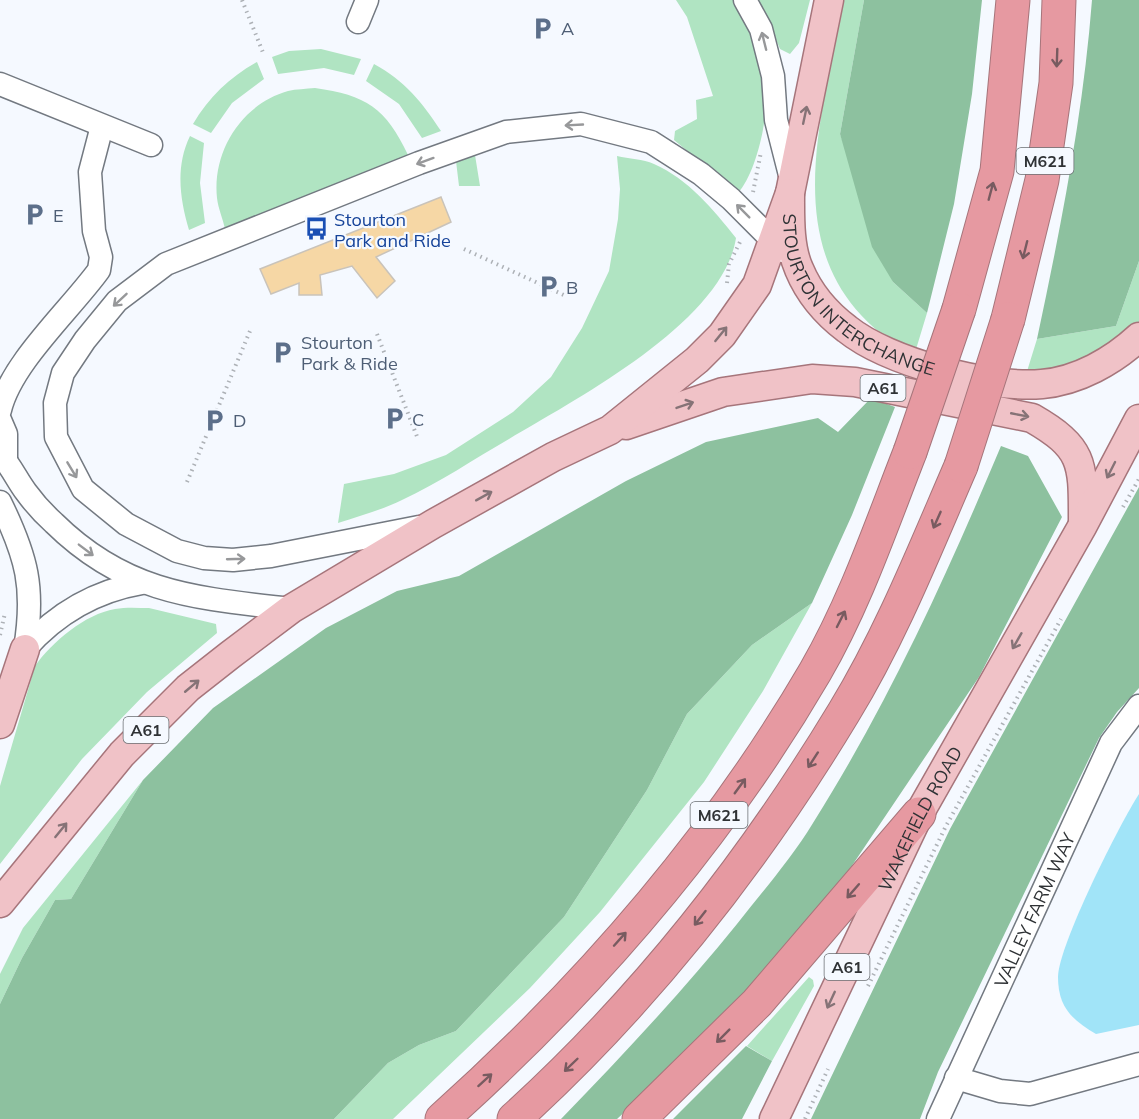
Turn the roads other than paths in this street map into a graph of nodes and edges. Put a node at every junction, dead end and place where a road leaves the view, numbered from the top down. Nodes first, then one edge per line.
1 (367, 0) edge
2 (745, 0) edge
3 (829, 0) edge
4 (1013, 0) edge
5 (1059, 0) edge
6 (358, 22) dead end
7 (0, 84) edge
8 (102, 126) junction
9 (151, 145) dead end
10 (791, 186) junction
11 (774, 242) junction
12 (798, 268) junction
13 (1139, 337) edge
14 (2, 402) edge
15 (1139, 418) edge
16 (0, 420) edge
17 (610, 430) junction
18 (3, 457) edge
19 (0, 502) edge
20 (433, 524) junction
21 (1083, 525) junction
22 (142, 583) junction
23 (291, 609) junction
24 (25, 649) junction
25 (1139, 706) edge
26 (0, 724) edge
27 (919, 814) junction
28 (24, 875) junction
29 (0, 903) edge
30 (0, 915) edge
31 (1139, 1064) edge
32 (956, 1078) junction
33 (442, 1119) edge
34 (514, 1119) edge
35 (639, 1119) edge
36 (774, 1119) edge
37 (938, 1119) edge

1 - 6 lane
10 -> 2 lane
10 -> 3 main road, STOURTON INTERCHANGE / A61
33 -> 4 highway, M621, bridge
5 -> 34 highway, M621, bridge
7 - 8 lane
8 - 9 lane
8 - 14 lane
10 - 11 main road, A61
10 - 12 main road, STOURTON INTERCHANGE / A61
11 - 12 lane
17 -> 11 main road, A61
11 -> 20 lane
12 - 13 main road, STOURTON INTERCHANGE / A61
15 -> 21 main road, WAKEFIELD ROAD / A61
16 - 18 lane
20 -> 17 main road, A61
17 -> 21 main road, WAKEFIELD ROAD / A61
18 -> 22 lane
19 - 24 lane
20 - 23 main road, A61
21 -> 27 main road, WAKEFIELD ROAD / A61
22 - 23 lane
22 - 24 lane
28 -> 23 main road, A61
24 - 26 main road
25 - 32 lane, VALLEY FARM WAY
27 -> 35 highway
27 -> 36 main road, WAKEFIELD ROAD / A61
28 - 29 main road
28 - 30 main road, A61
31 - 32 lane
32 - 37 lane, VALLEY FARM WAY

